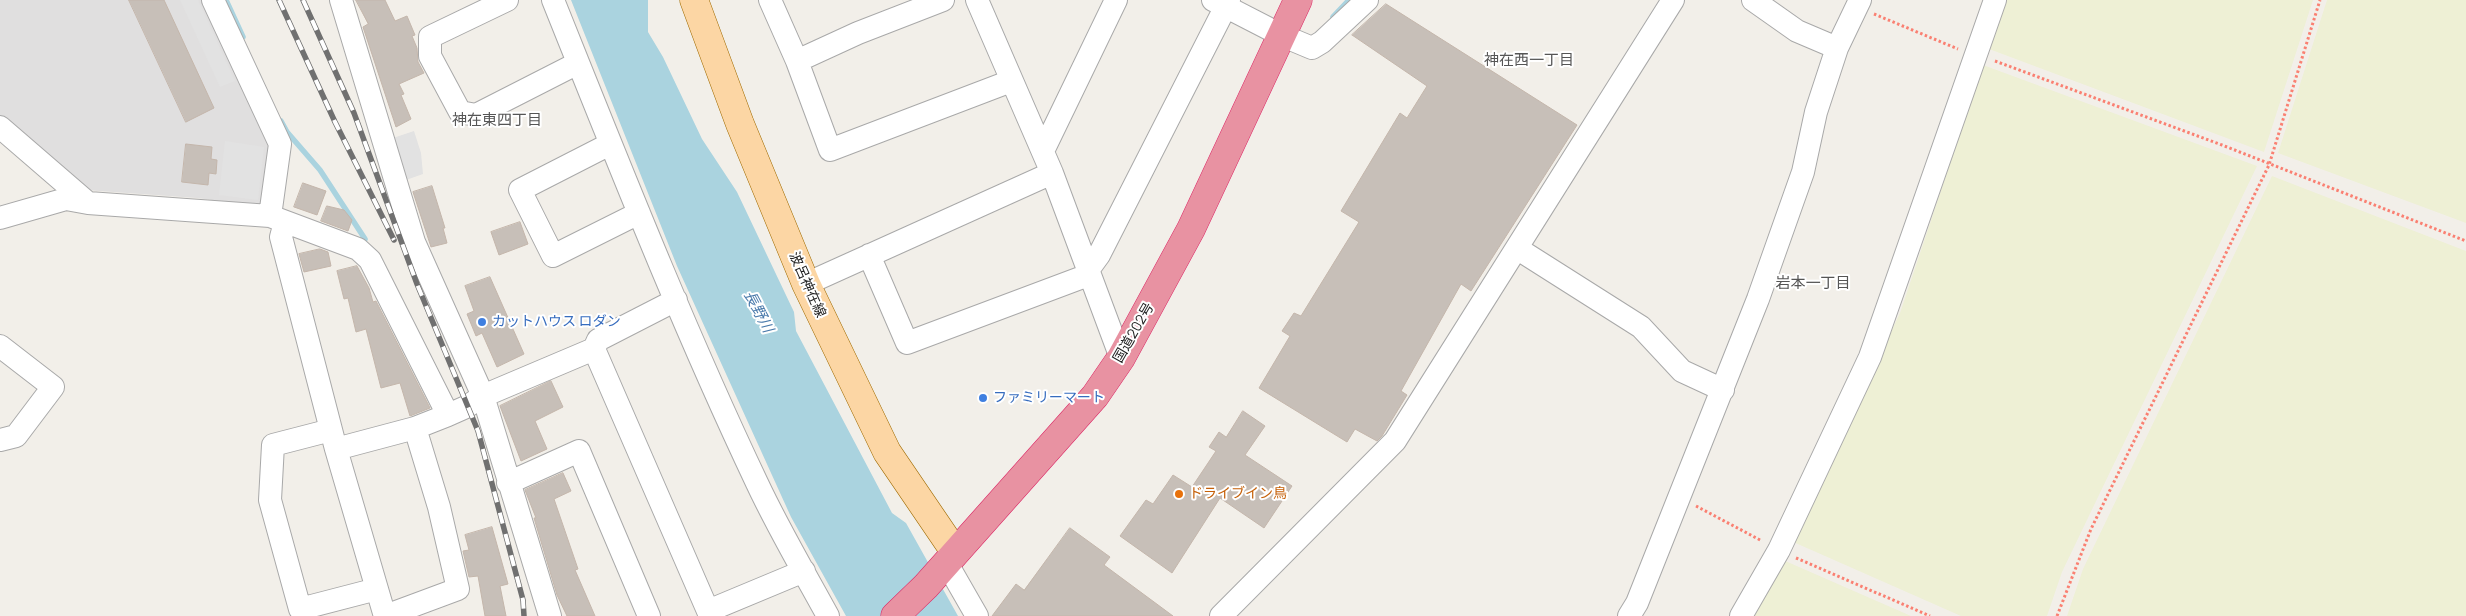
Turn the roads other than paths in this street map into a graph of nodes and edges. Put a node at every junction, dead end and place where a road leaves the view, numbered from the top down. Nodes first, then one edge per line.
1 (213, 0) edge
2 (341, 0) edge
3 (507, 0) edge
4 (553, 0) edge
5 (694, 0) edge
6 (770, 0) edge
7 (944, 0) edge
8 (977, 0) edge
9 (1116, 0) edge
10 (1298, 0) edge
11 (1367, 0) edge
12 (1673, 0) edge
13 (1753, 0) edge
14 (1996, 0) edge
15 (1222, 2) edge
16 (1859, 3) edge
17 (1281, 35) junction
18 (1837, 48) junction
19 (797, 61) junction
20 (578, 63) junction
21 (1011, 81) junction
22 (0, 127) edge
23 (610, 144) junction
24 (1043, 150) junction
25 (1052, 173) junction
26 (88, 203) junction
27 (639, 213) junction
28 (0, 218) edge
29 (278, 219) junction
30 (1518, 249) junction
31 (869, 255) junction
32 (1088, 269) junction
33 (806, 284) junction
34 (676, 300) junction
35 (0, 346) edge
36 (594, 349) junction
37 (1121, 358) junction
38 (1723, 390) junction
39 (483, 396) junction
40 (448, 415) junction
41 (415, 428) junction
42 (0, 440) edge
43 (333, 440) junction
44 (508, 483) junction
45 (951, 557) junction
46 (804, 571) junction
47 (377, 589) junction
48 (550, 616) edge
49 (649, 616) edge
50 (828, 616) edge
51 (895, 616) edge
52 (977, 616) edge
53 (1221, 616) edge
54 (1629, 616) edge
55 (1741, 616) edge

1 - 29 street
2 - 39 street
3 - 20 street
4 - 20 street
5 - 33 main road, 波呂神在線
6 - 19 street
7 - 19 street
8 - 21 street
9 - 24 street
10 - 17 highway, 国道202号
11 - 17 street
12 - 30 street
13 - 18 street
14 - 55 street
15 - 17 street
15 - 32 street
16 - 18 street
17 - 37 highway, 国道202号
18 - 38 street
19 - 21 street
20 - 23 street
21 - 24 street
22 - 26 street
23 - 27 street
23 - 27 street
24 - 25 street
25 - 31 street
25 - 32 street
26 - 28 street
26 - 29 street
27 - 34 street
29 - 40 street
29 - 43 street
30 - 38 street
30 - 53 street
31 - 32 street
31 - 33 street
32 - 37 street
33 - 45 main road, 波呂神在線
34 - 36 street
34 - 46 street
35 - 42 street
36 - 39 street
36 - 46 street
37 - 45 highway, 国道202号
38 - 54 street
39 - 40 street
39 - 44 street
40 - 41 street
41 - 43 street
41 - 47 street
43 - 47 street
43 - 47 street
44 - 48 street
44 - 49 street
45 - 51 highway, 国道202号
45 - 52 street
46 - 50 street

